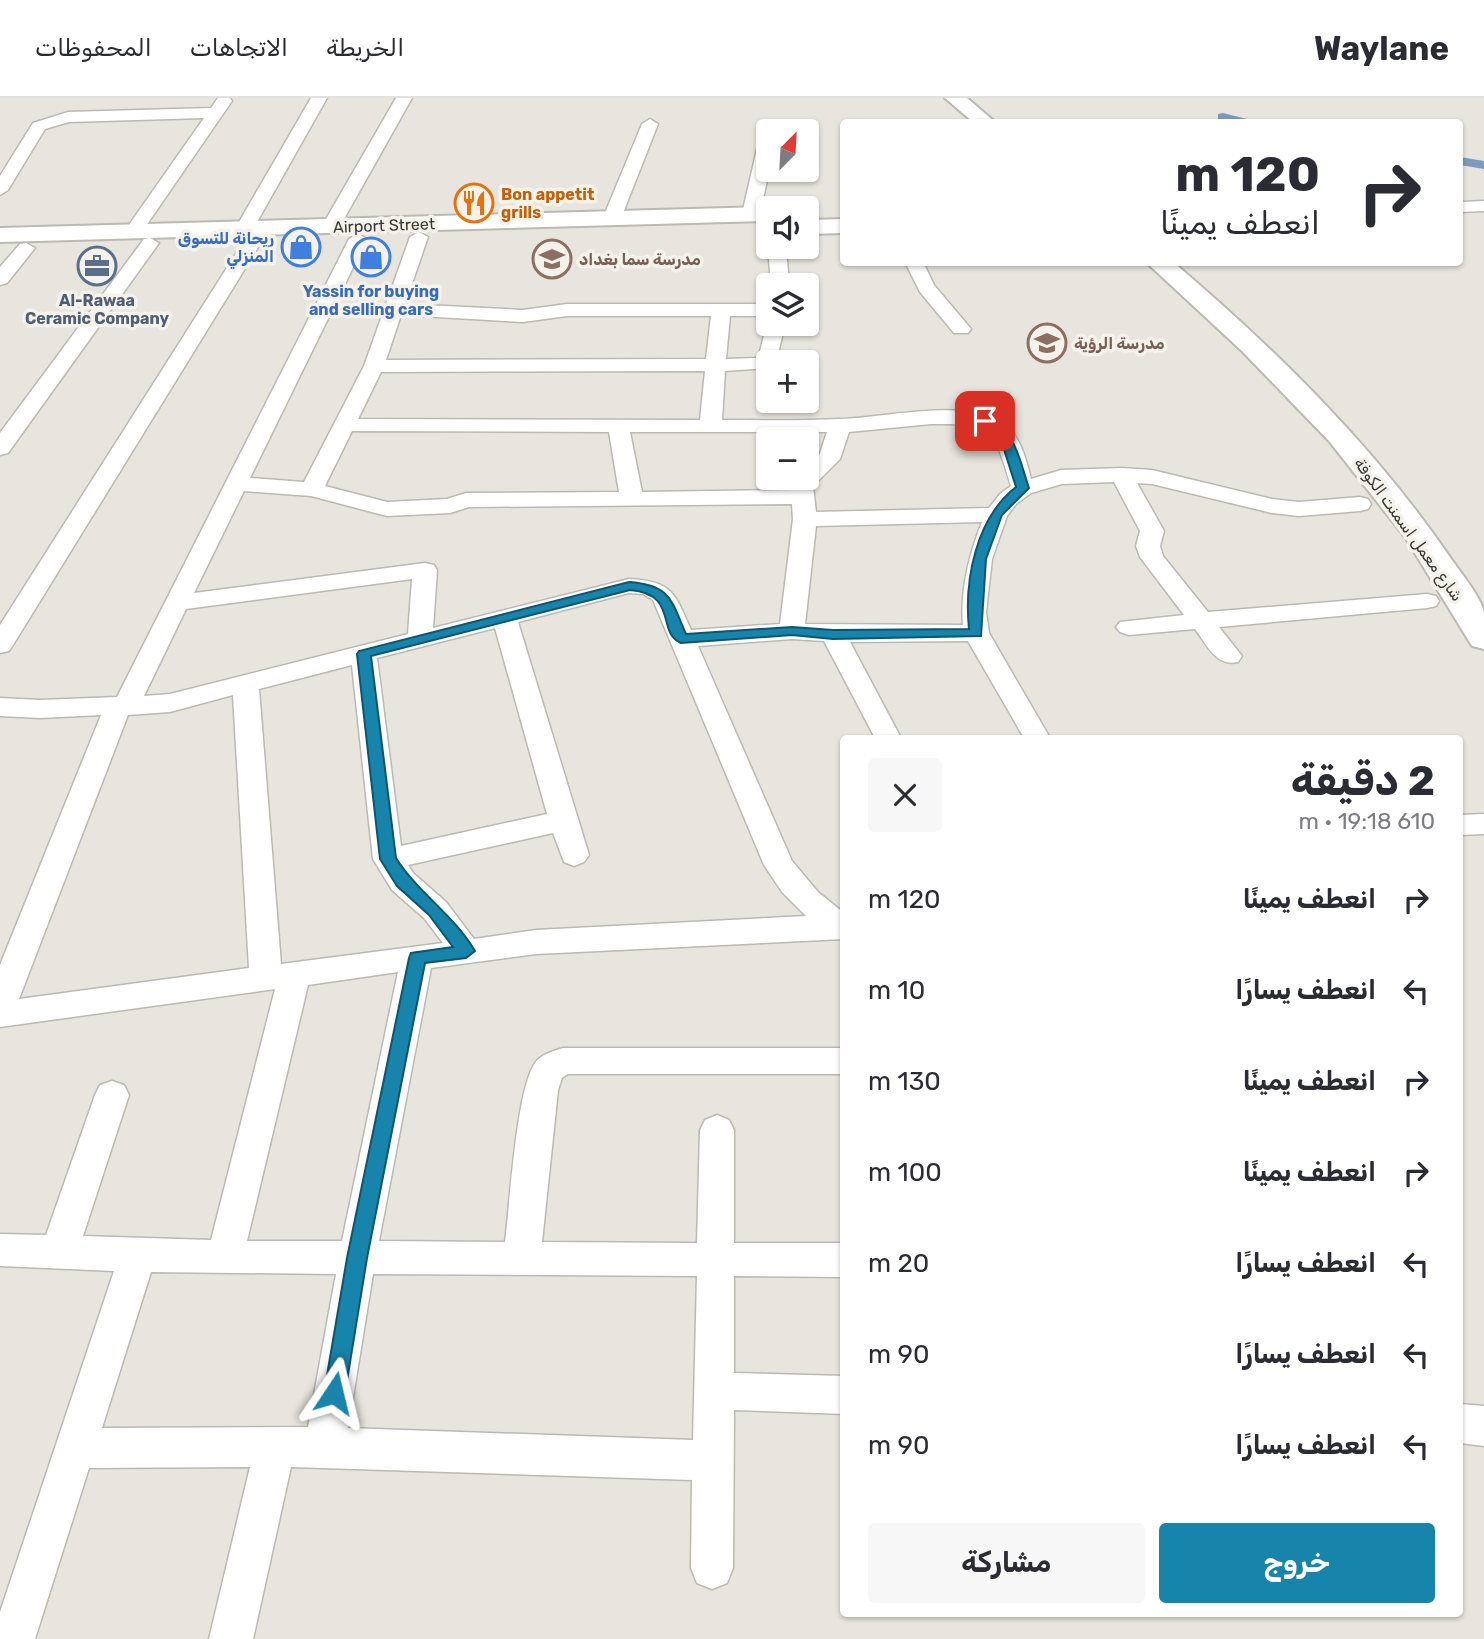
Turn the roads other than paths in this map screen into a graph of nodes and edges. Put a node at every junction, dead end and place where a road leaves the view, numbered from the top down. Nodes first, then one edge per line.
1 (226, 98) edge
2 (319, 98) edge
3 (404, 98) edge
4 (947, 102) edge
5 (216, 113) junction
6 (957, 119) edge
7 (979, 119) edge
8 (650, 124) dead end
9 (0, 190) edge
10 (1484, 206) edge
11 (1463, 207) edge
12 (840, 212) edge
13 (819, 213) edge
14 (612, 218) junction
15 (756, 219) edge
16 (756, 219) edge
17 (331, 226) junction
18 (840, 226) edge
19 (819, 227) edge
20 (301, 234) junction
21 (0, 235) edge
22 (241, 235) junction
23 (142, 237) junction
24 (419, 237) junction
25 (358, 239) junction
26 (0, 248) edge
27 (26, 248) junction
28 (914, 266) edge
29 (1136, 266) edge
30 (1161, 266) edge
31 (0, 279) edge
32 (1181, 294) junction
33 (395, 309) junction
34 (720, 310) junction
35 (756, 310) edge
36 (961, 329) dead end
37 (773, 336) edge
38 (715, 365) junction
39 (374, 366) junction
40 (344, 425) junction
41 (618, 425) junction
42 (715, 425) junction
43 (840, 426) junction
44 (0, 448) edge
45 (1122, 475) junction
46 (236, 484) junction
47 (1023, 488) junction
48 (312, 489) junction
49 (632, 499) junction
50 (1360, 504) dead end
51 (804, 508) junction
52 (996, 515) junction
53 (1427, 601) dead end
54 (177, 603) junction
55 (504, 617) junction
56 (1201, 619) junction
57 (1129, 627) dead end
58 (792, 631) junction
59 (976, 633) junction
60 (833, 634) junction
61 (420, 639) junction
62 (681, 639) junction
63 (1484, 639) edge
64 (0, 645) edge
65 (364, 654) junction
66 (1229, 656) dead end
67 (245, 683) junction
68 (0, 707) edge
69 (121, 707) junction
70 (886, 735) edge
71 (1036, 735) edge
72 (564, 820) junction
73 (1484, 824) edge
74 (1463, 825) edge
75 (574, 855) dead end
76 (388, 859) junction
77 (840, 926) edge
78 (840, 927) edge
79 (466, 951) junction
80 (417, 958) junction
81 (280, 976) junction
82 (0, 1005) edge
83 (0, 1014) edge
84 (840, 1061) edge
85 (112, 1095) dead end
86 (717, 1130) dead end
87 (59, 1252) junction
88 (138, 1255) junction
89 (3, 1256) edge
90 (225, 1257) junction
91 (357, 1258) junction
92 (522, 1258) junction
93 (717, 1259) junction
94 (840, 1260) edge
95 (716, 1391) junction
96 (840, 1395) edge
97 (1463, 1424) edge
98 (1484, 1426) edge
99 (275, 1447) junction
100 (325, 1447) junction
101 (77, 1448) junction
102 (715, 1461) junction
103 (712, 1568) dead end
104 (12, 1617) edge
105 (231, 1639) edge

1 - 5 street
2 - 22 street
3 - 17 street
4 - 6 main road
4 - 7 main road
5 - 9 street
5 - 23 street
8 - 14 street
10 - 11 street
12 - 13 main road
14 - 15 main road, Airport Street
14 - 17 main road, Airport Street
16 - 24 main road, Airport Street
17 - 20 main road, Airport Street
18 - 19 main road
20 - 22 main road, Airport Street
20 - 25 main road, Airport Street
21 - 23 main road, Airport Street
22 - 23 main road, Airport Street
22 - 64 street
23 - 27 main road, Airport Street
23 - 44 street
24 - 25 main road, Airport Street
24 - 33 street
25 - 46 street
26 - 27 main road, Airport Street
27 - 31 street
28 - 36 street
29 - 32 main road, شارع معمل اسمنت الكوفة
30 - 32 main road, شارع معمل اسمنت الكوفة
32 - 63 main road, شارع معمل اسمنت الكوفة
33 - 34 street
33 - 39 street
34 - 35 street
34 - 38 street
37 - 38 street
38 - 39 street
38 - 42 street
39 - 40 street
40 - 41 street
40 - 48 street
41 - 42 street
41 - 49 street
42 - 43 street
43 - 47 street
43 - 51 street
45 - 47 street
45 - 50 street
45 - 56 street
46 - 48 street
46 - 54 street
47 - 52 street
48 - 49 street
49 - 51 street
51 - 52 street
51 - 58 street
52 - 59 street
53 - 56 street
54 - 61 street
54 - 69 street
55 - 61 street
55 - 62 street
55 - 72 street
56 - 57 street
56 - 66 street
58 - 60 street
58 - 62 street
59 - 60 street
59 - 71 street
60 - 70 street
61 - 65 street
62 - 77 street
65 - 67 street
65 - 76 street
67 - 69 street
67 - 81 street
68 - 69 street
69 - 82 street
72 - 75 street
72 - 76 street
73 - 74 street
76 - 79 street
78 - 79 street
79 - 80 street
80 - 81 street
80 - 91 street
81 - 83 street
81 - 90 street
84 - 92 street
85 - 87 street
86 - 93 street
87 - 88 street
87 - 89 street
88 - 90 street
88 - 101 street
90 - 91 street
91 - 92 street
91 - 100 street
92 - 93 street
93 - 94 street
93 - 95 street
95 - 96 street
95 - 102 street
97 - 98 street
99 - 100 street
99 - 101 street
99 - 105 street
100 - 102 street
101 - 104 street
102 - 103 street

